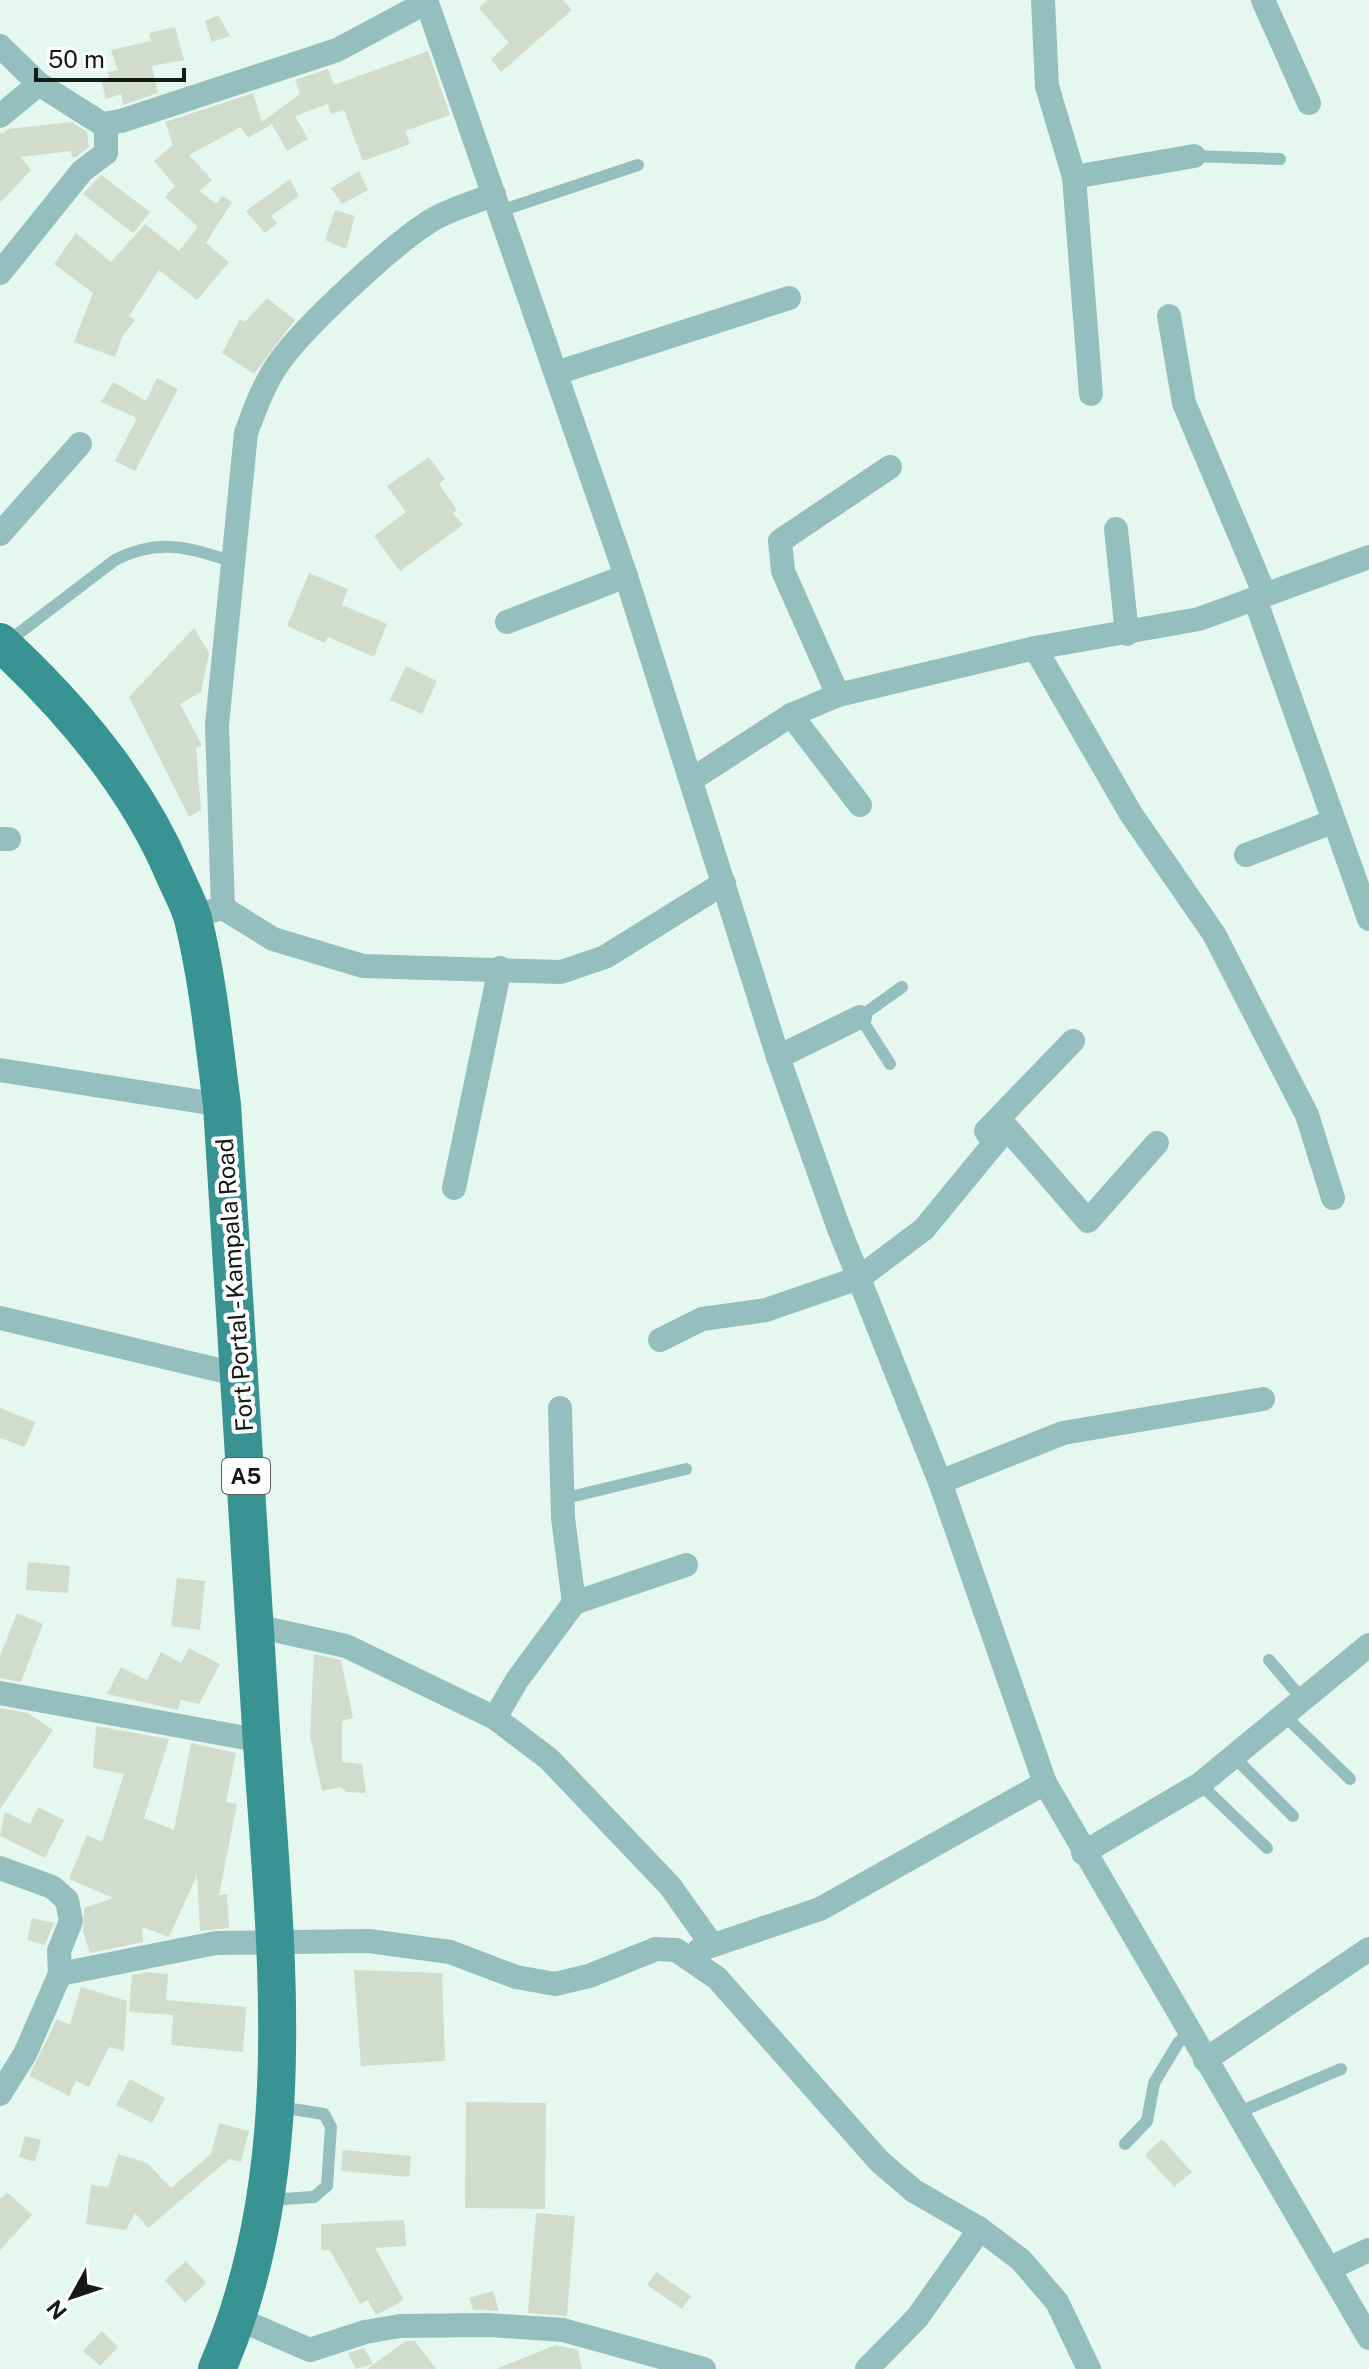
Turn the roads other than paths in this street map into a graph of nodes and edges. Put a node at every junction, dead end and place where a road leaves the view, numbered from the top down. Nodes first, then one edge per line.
1 (1043, 0) edge
2 (1263, 0) edge
3 (427, 1) edge
4 (0, 46) edge
5 (39, 84) junction
6 (1309, 103) dead end
7 (0, 116) edge
8 (106, 125) junction
9 (1194, 156) joint
10 (1280, 159) dead end
11 (638, 165) dead end
12 (1074, 177) junction
13 (497, 203) junction
14 (0, 273) edge
15 (789, 298) dead end
16 (1169, 316) dead end
17 (556, 373) junction
18 (1091, 394) dead end
19 (80, 444) dead end
20 (890, 467) dead end
21 (1116, 529) dead end
22 (0, 534) edge
23 (1369, 558) edge
24 (233, 562) junction
25 (626, 576) junction
26 (1260, 597) junction
27 (507, 622) dead end
28 (1127, 634) junction
29 (2, 644) edge
30 (1035, 648) junction
31 (838, 695) junction
32 (791, 715) junction
33 (691, 780) junction
34 (860, 805) dead end
35 (1332, 822) junction
36 (1246, 855) dead end
37 (724, 883) junction
38 (207, 912) junction
39 (1368, 915) edge
40 (500, 968) junction
41 (902, 987) dead end
42 (860, 1017) junction
43 (1073, 1041) dead end
44 (778, 1057) junction
45 (890, 1064) dead end
46 (0, 1070) edge
47 (222, 1105) junction
48 (996, 1141) junction
49 (1157, 1143) dead end
50 (454, 1188) dead end
51 (1333, 1198) dead end
52 (859, 1278) junction
53 (0, 1318) edge
54 (660, 1340) dead end
55 (240, 1375) junction
56 (1263, 1399) dead end
57 (560, 1408) dead end
58 (686, 1469) dead end
59 (940, 1482) junction
60 (562, 1499) junction
61 (686, 1565) dead end
62 (574, 1603) junction
63 (255, 1626) junction
64 (1369, 1645) edge
65 (1269, 1660) dead end
66 (0, 1693) edge
67 (1294, 1707) junction
68 (495, 1718) junction
69 (262, 1741) junction
70 (1233, 1756) junction
71 (1350, 1779) dead end
72 (1045, 1783) junction
73 (1200, 1784) junction
74 (1293, 1816) dead end
75 (1267, 1848) dead end
76 (1083, 1853) junction
77 (0, 1868) edge
78 (277, 1941) junction
79 (712, 1945) junction
80 (1369, 1949) edge
81 (686, 1955) junction
82 (60, 1974) junction
83 (1189, 2033) junction
84 (1205, 2060) junction
85 (1341, 2069) dead end
86 (0, 2094) edge
87 (277, 2106) junction
88 (1237, 2113) junction
89 (1125, 2144) dead end
90 (265, 2200) junction
91 (980, 2229) junction
92 (1369, 2250) edge
93 (1330, 2268) junction
94 (238, 2319) junction
95 (1369, 2338) edge
96 (217, 2369) edge
97 (704, 2369) edge
98 (867, 2369) edge
99 (1089, 2369) edge

1 - 12 street
2 - 6 street
3 - 8 street
3 - 13 street
4 - 5 street
5 - 7 street
5 - 8 street
8 - 14 street
9 - 10 lane
9 - 12 street
11 - 13 lane
12 - 18 street
13 - 17 street
13 - 24 street
15 - 17 street
16 - 26 street
17 - 25 street
19 - 22 street
20 - 31 street
21 - 28 street
23 - 26 street
24 - 29 lane
24 - 38 street
25 - 27 street
25 - 33 street
26 - 28 street
26 - 35 street
28 - 30 street
29 - 38 main road, Fort Portal - Kampala Road / A5
30 - 31 street
30 - 51 street
31 - 32 street
32 - 33 street
32 - 34 street
33 - 37 street
35 - 36 street
35 - 39 street
37 - 40 street
37 - 44 street
38 - 40 street
38 - 47 main road, Fort Portal - Kampala Road / A5
40 - 50 street
41 - 42 lane
42 - 44 street
42 - 45 lane
43 - 48 street
44 - 52 street
46 - 47 street
47 - 55 main road, Fort Portal - Kampala Road / A5
48 - 49 street
48 - 52 street
52 - 54 street
52 - 59 street
53 - 55 street
55 - 63 main road, Fort Portal - Kampala Road / A5
56 - 59 street
57 - 60 street
58 - 60 lane
59 - 72 street
60 - 62 street
61 - 62 street
62 - 68 street
63 - 68 street
63 - 69 main road, Fort Portal - Kampala Road / A5
64 - 67 street
65 - 67 lane
66 - 69 street
67 - 70 street
67 - 71 lane
68 - 79 street
69 - 78 main road, Fort Portal - Kampala Road / A5
70 - 73 street
70 - 74 lane
72 - 76 street
72 - 79 street
73 - 75 lane
73 - 76 street
76 - 83 street
77 - 82 street
78 - 81 street
78 - 82 street
78 - 87 main road, Fort Portal - Kampala Road / A5
79 - 81 street
80 - 84 street
81 - 91 street
82 - 86 street
83 - 84 street
83 - 89 lane
84 - 88 street
85 - 88 lane
87 - 90 main road, Fort Portal - Kampala Road / A5
87 - 90 lane
88 - 93 street
90 - 94 main road, Fort Portal - Kampala Road / A5
91 - 98 street
91 - 99 street
92 - 93 street
93 - 95 street
94 - 96 main road, Fort Portal - Kampala Road / A5
94 - 97 street

